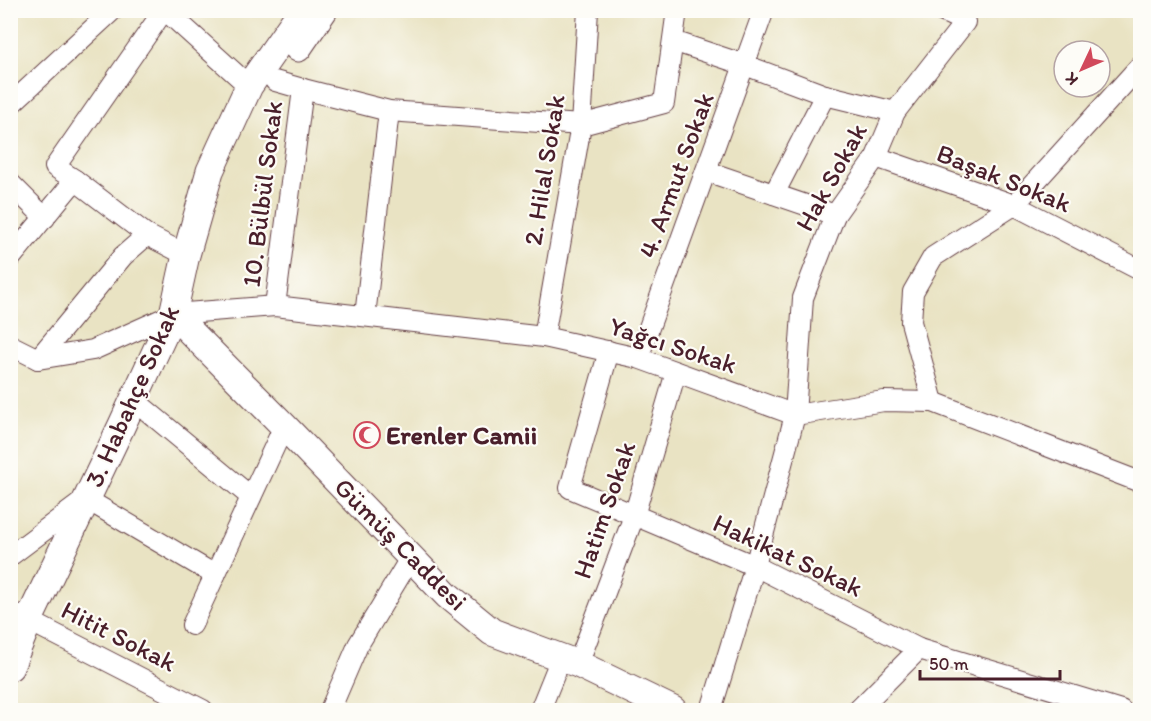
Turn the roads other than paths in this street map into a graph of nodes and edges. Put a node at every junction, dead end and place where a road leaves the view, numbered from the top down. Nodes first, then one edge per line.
1 (112, 10) edge
2 (164, 10) edge
3 (302, 10) edge
4 (324, 10) edge
5 (588, 10) edge
6 (677, 10) edge
7 (765, 10) edge
8 (939, 10) edge
9 (673, 42) junction
10 (745, 65) junction
11 (1140, 66) edge
12 (275, 81) junction
13 (249, 86) junction
14 (303, 89) junction
15 (825, 95) junction
16 (10, 105) edge
17 (389, 111) junction
18 (895, 112) junction
19 (581, 125) junction
20 (876, 157) junction
21 (706, 171) junction
22 (75, 180) junction
23 (10, 183) edge
24 (774, 194) junction
25 (1014, 205) junction
26 (835, 215) junction
27 (45, 218) junction
28 (147, 235) junction
29 (186, 255) junction
30 (10, 259) edge
31 (1140, 270) edge
32 (275, 306) junction
33 (173, 315) junction
34 (365, 316) junction
35 (544, 337) junction
36 (10, 345) edge
37 (609, 351) junction
38 (638, 358) junction
39 (38, 359) junction
40 (676, 372) junction
41 (134, 400) junction
42 (933, 402) junction
43 (795, 415) junction
44 (284, 426) junction
45 (1140, 482) edge
46 (251, 497) junction
47 (86, 500) junction
48 (634, 516) junction
49 (10, 556) edge
50 (411, 557) junction
51 (755, 566) junction
52 (215, 575) junction
53 (20, 615) edge
54 (192, 625) dead end
55 (919, 649) junction
56 (569, 661) junction
57 (10, 667) edge
58 (203, 711) edge
59 (330, 711) edge
60 (540, 711) edge
61 (673, 711) edge
62 (711, 711) edge
63 (858, 711) edge
64 (1121, 711) edge

1 - 16 street
2 - 13 street
2 - 22 street
3 - 13 street, 3. Habahçe Sokak
4 - 12 street
5 - 19 street, 2. Hilal Sokak
6 - 9 street
7 - 10 street, 4. Armut Sokak
8 - 18 street, Hak Sokak
9 - 10 street
9 - 19 street
10 - 15 street
10 - 21 street, 4. Armut Sokak
11 - 25 street
12 - 13 street
12 - 14 street
13 - 29 street, 3. Habahçe Sokak
14 - 17 street
14 - 32 street, 10. Bülbül Sokak
15 - 18 street
15 - 24 street
17 - 19 street
17 - 34 street
18 - 20 street, Hak Sokak
19 - 35 street, 2. Hilal Sokak
20 - 25 street, Başak Sokak
20 - 26 street, Hak Sokak
21 - 24 street
21 - 38 street, 4. Armut Sokak
22 - 27 street
22 - 28 street
23 - 27 street
24 - 26 street
25 - 31 street, Başak Sokak
25 - 42 street
26 - 43 street, Hak Sokak
27 - 30 street
28 - 29 street
28 - 39 street
29 - 33 street, 3. Habahçe Sokak
32 - 33 street, Yağcı Sokak
32 - 34 street, Yağcı Sokak
33 - 39 street, Yağcı Sokak
33 - 41 street, 3. Habahçe Sokak
33 - 44 street, Gümüş Caddesi
34 - 35 street, Yağcı Sokak
35 - 37 street, Yağcı Sokak
36 - 39 street
37 - 38 street, Yağcı Sokak
37 - 48 street, Hakikat Sokak
38 - 40 street, Yağcı Sokak
40 - 43 street, Yağcı Sokak
40 - 48 street, Hatim Sokak
41 - 46 street
41 - 47 street, 3. Habahçe Sokak
42 - 43 street, Yağcı Sokak
42 - 45 street, Yağcı Sokak
43 - 51 street, Hak Sokak
44 - 46 street
44 - 50 street, Gümüş Caddesi
46 - 52 street
47 - 49 street
47 - 52 street
47 - 53 street, 3. Habahçe Sokak
48 - 51 street, Hakikat Sokak
48 - 56 street, Hatim Sokak
50 - 56 street, Gümüş Caddesi
50 - 59 street
51 - 55 street, Hakikat Sokak
51 - 62 street, Hak Sokak
52 - 54 street
53 - 57 street, 3. Habahçe Sokak
53 - 58 street, Hitit Sokak
55 - 63 street
55 - 64 street, Hakikat Sokak
56 - 60 street, Hatim Sokak
56 - 61 street, Gümüş Caddesi

